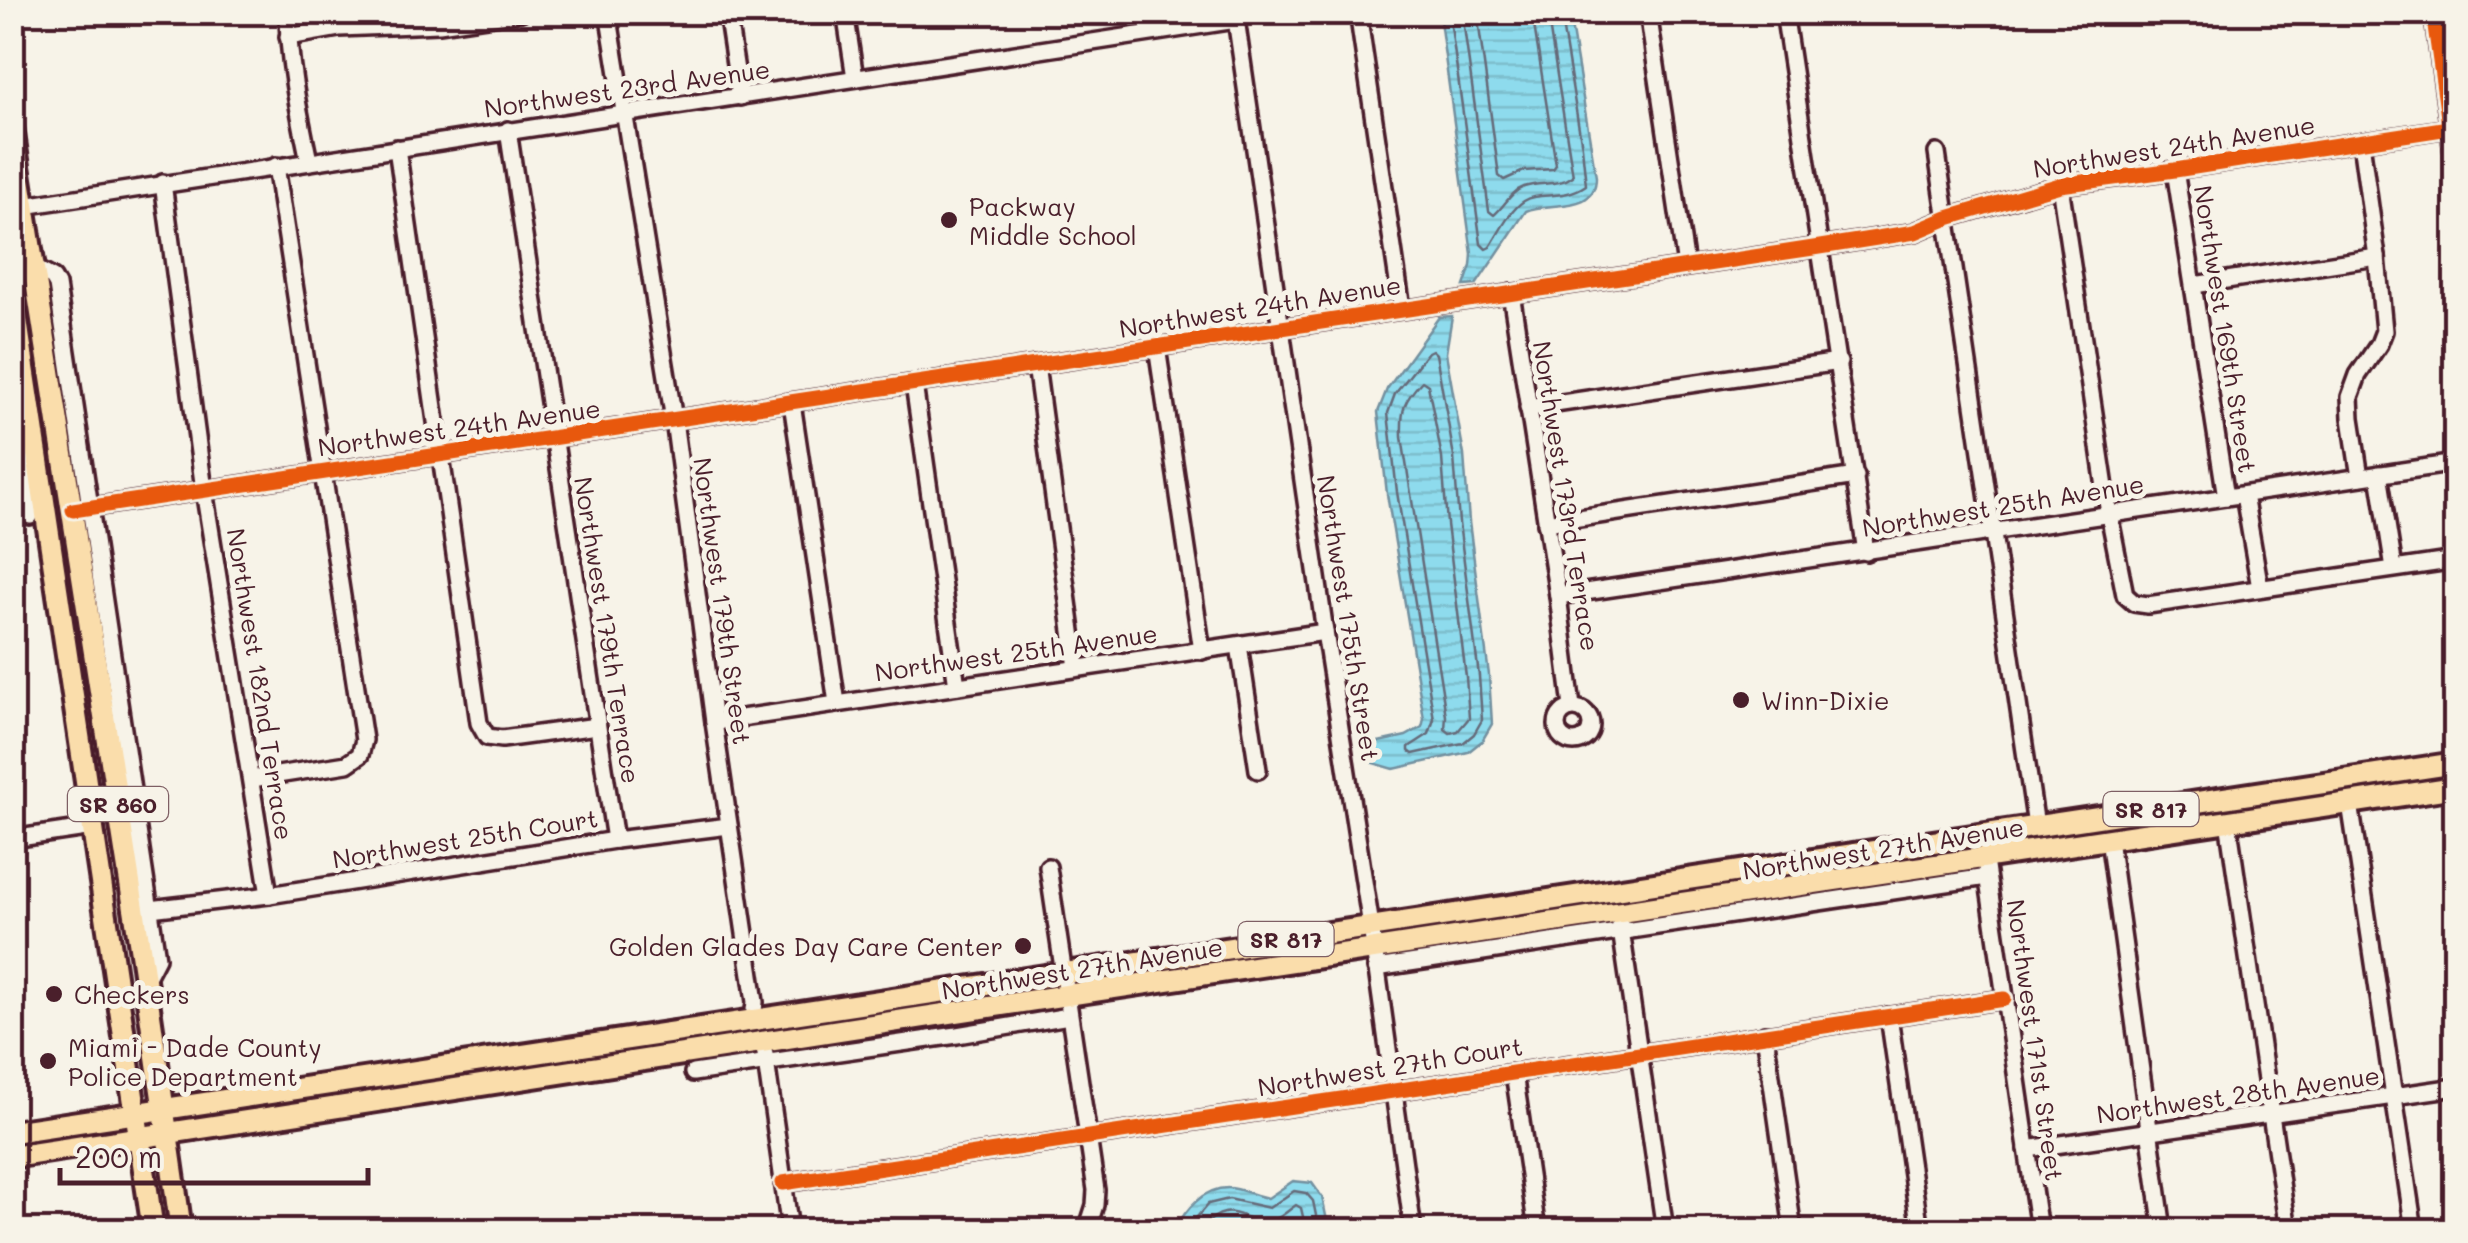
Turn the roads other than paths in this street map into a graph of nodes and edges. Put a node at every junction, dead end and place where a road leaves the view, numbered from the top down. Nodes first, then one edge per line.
1 (288, 12) edge
2 (520, 12) edge
3 (608, 12) edge
4 (727, 12) edge
5 (845, 12) edge
6 (1358, 12) edge
7 (1648, 12) edge
8 (1784, 12) edge
9 (2433, 12) edge
10 (1236, 16) edge
11 (405, 19) edge
12 (288, 37) junction
13 (855, 78) junction
14 (740, 98) junction
15 (624, 115) junction
16 (12, 128) edge
17 (2449, 128) junction
18 (508, 130) junction
19 (2360, 142) junction
20 (397, 148) junction
21 (1937, 153) dead end
22 (309, 161) junction
23 (276, 166) junction
24 (2176, 170) junction
25 (2456, 174) edge
26 (164, 183) junction
27 (2060, 185) junction
28 (24, 206) junction
29 (1948, 218) junction
30 (1820, 248) junction
31 (2378, 257) junction
32 (1686, 266) junction
33 (2194, 285) junction
34 (12, 287) edge
35 (1511, 293) junction
36 (1402, 308) junction
37 (1281, 328) junction
38 (1156, 347) junction
39 (1838, 362) junction
40 (1036, 366) junction
41 (914, 384) junction
42 (12, 402) edge
43 (792, 403) junction
44 (1528, 408) junction
45 (674, 420) junction
46 (554, 438) junction
47 (440, 454) junction
48 (2456, 463) edge
49 (39, 472) junction
50 (324, 472) junction
51 (2378, 474) junction
52 (1856, 476) junction
53 (2360, 477) junction
54 (204, 490) junction
55 (2244, 495) junction
56 (2226, 496) junction
57 (82, 509) junction
58 (2109, 514) junction
59 (38, 515) junction
60 (12, 518) edge
61 (1546, 523) junction
62 (1993, 531) junction
63 (79, 551) junction
64 (1866, 552) junction
65 (2456, 560) edge
66 (2394, 568) junction
67 (2260, 588) junction
68 (1558, 596) junction
69 (1324, 632) junction
70 (1239, 645) junction
71 (1202, 651) junction
72 (1078, 668) junction
73 (958, 686) junction
74 (837, 702) junction
75 (1572, 708) dead end
76 (714, 722) junction
77 (597, 726) junction
78 (2456, 763) edge
79 (1258, 770) dead end
80 (252, 779) junction
81 (2456, 787) edge
82 (2266, 792) junction
83 (2218, 799) junction
84 (2350, 803) junction
85 (2228, 821) junction
86 (729, 826) junction
87 (2036, 826) junction
88 (93, 827) junction
89 (2184, 828) junction
90 (12, 839) edge
91 (2108, 839) junction
92 (615, 840) junction
93 (1825, 858) junction
94 (1990, 863) junction
95 (1048, 867) dead end
96 (1828, 881) junction
97 (1615, 889) junction
98 (131, 890) junction
99 (269, 895) junction
100 (150, 909) junction
101 (1620, 922) junction
102 (1371, 926) junction
103 (1375, 959) junction
104 (1064, 972) junction
105 (145, 981) junction
106 (2004, 999) junction
107 (1068, 1006) junction
108 (797, 1013) junction
109 (1889, 1016) junction
110 (753, 1019) junction
111 (1765, 1034) junction
112 (768, 1040) junction
113 (721, 1048) junction
114 (1638, 1054) junction
115 (505, 1057) junction
116 (765, 1062) junction
117 (1514, 1072) junction
118 (693, 1073) dead end
119 (508, 1080) junction
120 (2456, 1087) edge
121 (1393, 1092) junction
122 (2394, 1096) junction
123 (164, 1109) junction
124 (136, 1113) junction
125 (2270, 1114) junction
126 (12, 1132) edge
127 (2150, 1132) junction
128 (167, 1133) junction
129 (1088, 1137) junction
130 (140, 1138) junction
131 (2027, 1149) junction
132 (12, 1156) edge
133 (783, 1183) junction
134 (154, 1230) edge
135 (180, 1230) edge
136 (790, 1230) edge
137 (1087, 1230) edge
138 (1413, 1230) edge
139 (1537, 1230) edge
140 (1665, 1230) edge
141 (1793, 1230) edge
142 (1920, 1230) edge
143 (2038, 1230) edge
144 (2164, 1230) edge
145 (2288, 1230) edge
146 (2414, 1230) edge

1 - 12 street
2 - 11 street
3 - 15 street, Northwest 179th Street
4 - 14 street
5 - 13 street
6 - 36 street
7 - 32 street
8 - 30 street
9 - 17 street
10 - 13 street, Northwest 23rd Avenue
10 - 37 street, Northwest 175th Street
11 - 12 street
12 - 22 street
13 - 14 street, Northwest 23rd Avenue
14 - 15 street, Northwest 23rd Avenue
15 - 18 street, Northwest 23rd Avenue
15 - 45 street, Northwest 179th Street
16 - 28 main road, SR 860
17 - 19 street, Northwest 24th Avenue
17 - 25 street
18 - 20 street, Northwest 23rd Avenue
18 - 46 street, Northwest 179th Terrace
19 - 24 street, Northwest 24th Avenue
19 - 31 street
20 - 22 street, Northwest 23rd Avenue
20 - 47 street
21 - 29 street
22 - 23 street, Northwest 23rd Avenue
23 - 26 street, Northwest 23rd Avenue
23 - 50 street
24 - 27 street, Northwest 24th Avenue
24 - 33 street, Northwest 169th Street
26 - 28 street, Northwest 23rd Avenue
26 - 54 street, Northwest 182nd Terrace
27 - 29 street, Northwest 24th Avenue
27 - 58 street
28 - 57 main road, SR 860
29 - 30 street, Northwest 24th Avenue
29 - 62 street
30 - 32 street, Northwest 24th Avenue
30 - 39 street
31 - 33 street
31 - 53 street
32 - 35 street, Northwest 24th Avenue
33 - 56 street, Northwest 169th Street
34 - 49 main road, SR 860
35 - 36 street, Northwest 24th Avenue
35 - 44 street, Northwest 173rd Terrace
36 - 37 street, Northwest 24th Avenue
37 - 38 street, Northwest 24th Avenue
37 - 69 street, Northwest 175th Street
38 - 40 street, Northwest 24th Avenue
38 - 71 street
39 - 44 street
39 - 52 street
40 - 41 street, Northwest 24th Avenue
40 - 72 street
41 - 43 street, Northwest 24th Avenue
41 - 73 street
42 - 59 street
43 - 45 street, Northwest 24th Avenue
43 - 74 street
44 - 61 street, Northwest 173rd Terrace
45 - 46 street, Northwest 24th Avenue
45 - 76 street, Northwest 179th Street
46 - 47 street, Northwest 24th Avenue
46 - 77 street, Northwest 179th Terrace
47 - 50 street, Northwest 24th Avenue
47 - 77 street
48 - 51 street, Northwest 25th Avenue
49 - 57 main road
49 - 59 main road, SR 860
50 - 54 street, Northwest 24th Avenue
50 - 80 street
51 - 53 street, Northwest 25th Avenue
51 - 66 street
52 - 61 street
52 - 64 street
53 - 55 street, Northwest 25th Avenue
54 - 57 street, Northwest 24th Avenue
54 - 80 street, Northwest 182nd Terrace
55 - 56 street, Northwest 25th Avenue
55 - 67 street, Northwest 169th Street
56 - 58 street, Northwest 25th Avenue
57 - 63 main road, SR 860
57 - 100 street
58 - 62 street, Northwest 25th Avenue
58 - 67 street
59 - 60 street
59 - 63 main road
59 - 88 main road, SR 860
61 - 68 street, Northwest 173rd Terrace
62 - 64 street, Northwest 25th Avenue
62 - 87 street
63 - 98 main road, SR 860
64 - 68 street, Northwest 25th Avenue
65 - 66 street
66 - 67 street
68 - 75 street, Northwest 173rd Terrace
69 - 70 street, Northwest 25th Avenue
69 - 102 street, Northwest 175th Street
70 - 71 street, Northwest 25th Avenue
70 - 79 street
71 - 72 street, Northwest 25th Avenue
72 - 73 street, Northwest 25th Avenue
73 - 74 street, Northwest 25th Avenue
74 - 76 street, Northwest 25th Avenue
76 - 86 street, Northwest 179th Street
77 - 92 street, Northwest 179th Terrace
78 - 82 main road, Northwest 27th Avenue / SR 817
80 - 99 street, Northwest 182nd Terrace
81 - 84 main road, Northwest 27th Avenue / SR 817
82 - 83 main road, Northwest 27th Avenue / SR 817
82 - 85 main road
83 - 87 main road, Northwest 27th Avenue / SR 817
83 - 89 main road
84 - 85 main road, Northwest 27th Avenue / SR 817
84 - 122 street
85 - 89 main road, Northwest 27th Avenue / SR 817
85 - 125 street
86 - 92 street, Northwest 25th Court
86 - 110 street, Northwest 179th Street
87 - 93 main road, Northwest 27th Avenue / SR 817
87 - 94 main road
88 - 90 street
88 - 124 main road, SR 860
89 - 91 main road, Northwest 27th Avenue / SR 817
91 - 94 main road, Northwest 27th Avenue / SR 817
91 - 127 street
92 - 99 street, Northwest 25th Court
93 - 96 main road
93 - 97 main road, Northwest 27th Avenue / SR 817
94 - 96 main road, Northwest 27th Avenue / SR 817
94 - 101 street
94 - 106 street, Northwest 171st Street
95 - 104 street
96 - 101 main road, Northwest 27th Avenue / SR 817
97 - 101 street
97 - 102 main road, Northwest 27th Avenue / SR 817
98 - 100 main road
98 - 105 main road, SR 860
99 - 100 street, Northwest 25th Court
100 - 105 street
101 - 103 main road, Northwest 27th Avenue / SR 817
101 - 114 street
102 - 103 street, Northwest 175th Street
102 - 104 main road, Northwest 27th Avenue / SR 817
103 - 107 main road, Northwest 27th Avenue / SR 817
103 - 121 street, Northwest 175th Street
104 - 107 street
104 - 108 main road, Northwest 27th Avenue / SR 817
105 - 123 main road, SR 860
106 - 109 street, Northwest 27th Court
106 - 131 street, Northwest 171st Street
107 - 112 main road, Northwest 27th Avenue / SR 817
107 - 116 street
107 - 129 street
108 - 110 main road, Northwest 27th Avenue / SR 817
108 - 112 main road
109 - 111 street, Northwest 27th Court
109 - 142 street
110 - 113 main road
110 - 115 main road, Northwest 27th Avenue / SR 817
111 - 114 street, Northwest 27th Court
111 - 141 street
112 - 113 main road, Northwest 27th Avenue / SR 817
112 - 116 street
113 - 119 main road, Northwest 27th Avenue / SR 817
114 - 117 street, Northwest 27th Court
114 - 140 street
115 - 119 main road
115 - 123 main road, Northwest 27th Avenue / SR 817
116 - 118 street
116 - 133 street
117 - 121 street, Northwest 27th Court
117 - 139 street
119 - 128 main road, Northwest 27th Avenue / SR 817
120 - 122 street, Northwest 28th Avenue
121 - 129 street, Northwest 27th Court
121 - 138 street, Northwest 175th Street
122 - 125 street, Northwest 28th Avenue
122 - 146 street
123 - 124 main road, Northwest 27th Avenue / SR 817
123 - 128 main road, SR 860
124 - 126 main road, Northwest 27th Avenue / SR 817
124 - 130 main road, SR 860
125 - 127 street, Northwest 28th Avenue
125 - 145 street
127 - 131 street, Northwest 28th Avenue
127 - 144 street
128 - 130 main road, Northwest 27th Avenue / SR 817
128 - 135 main road, SR 860
129 - 133 street, Northwest 27th Court
129 - 137 street
130 - 132 main road, Northwest 27th Avenue / SR 817
130 - 134 main road, SR 860
131 - 143 street, Northwest 171st Street
133 - 136 street

